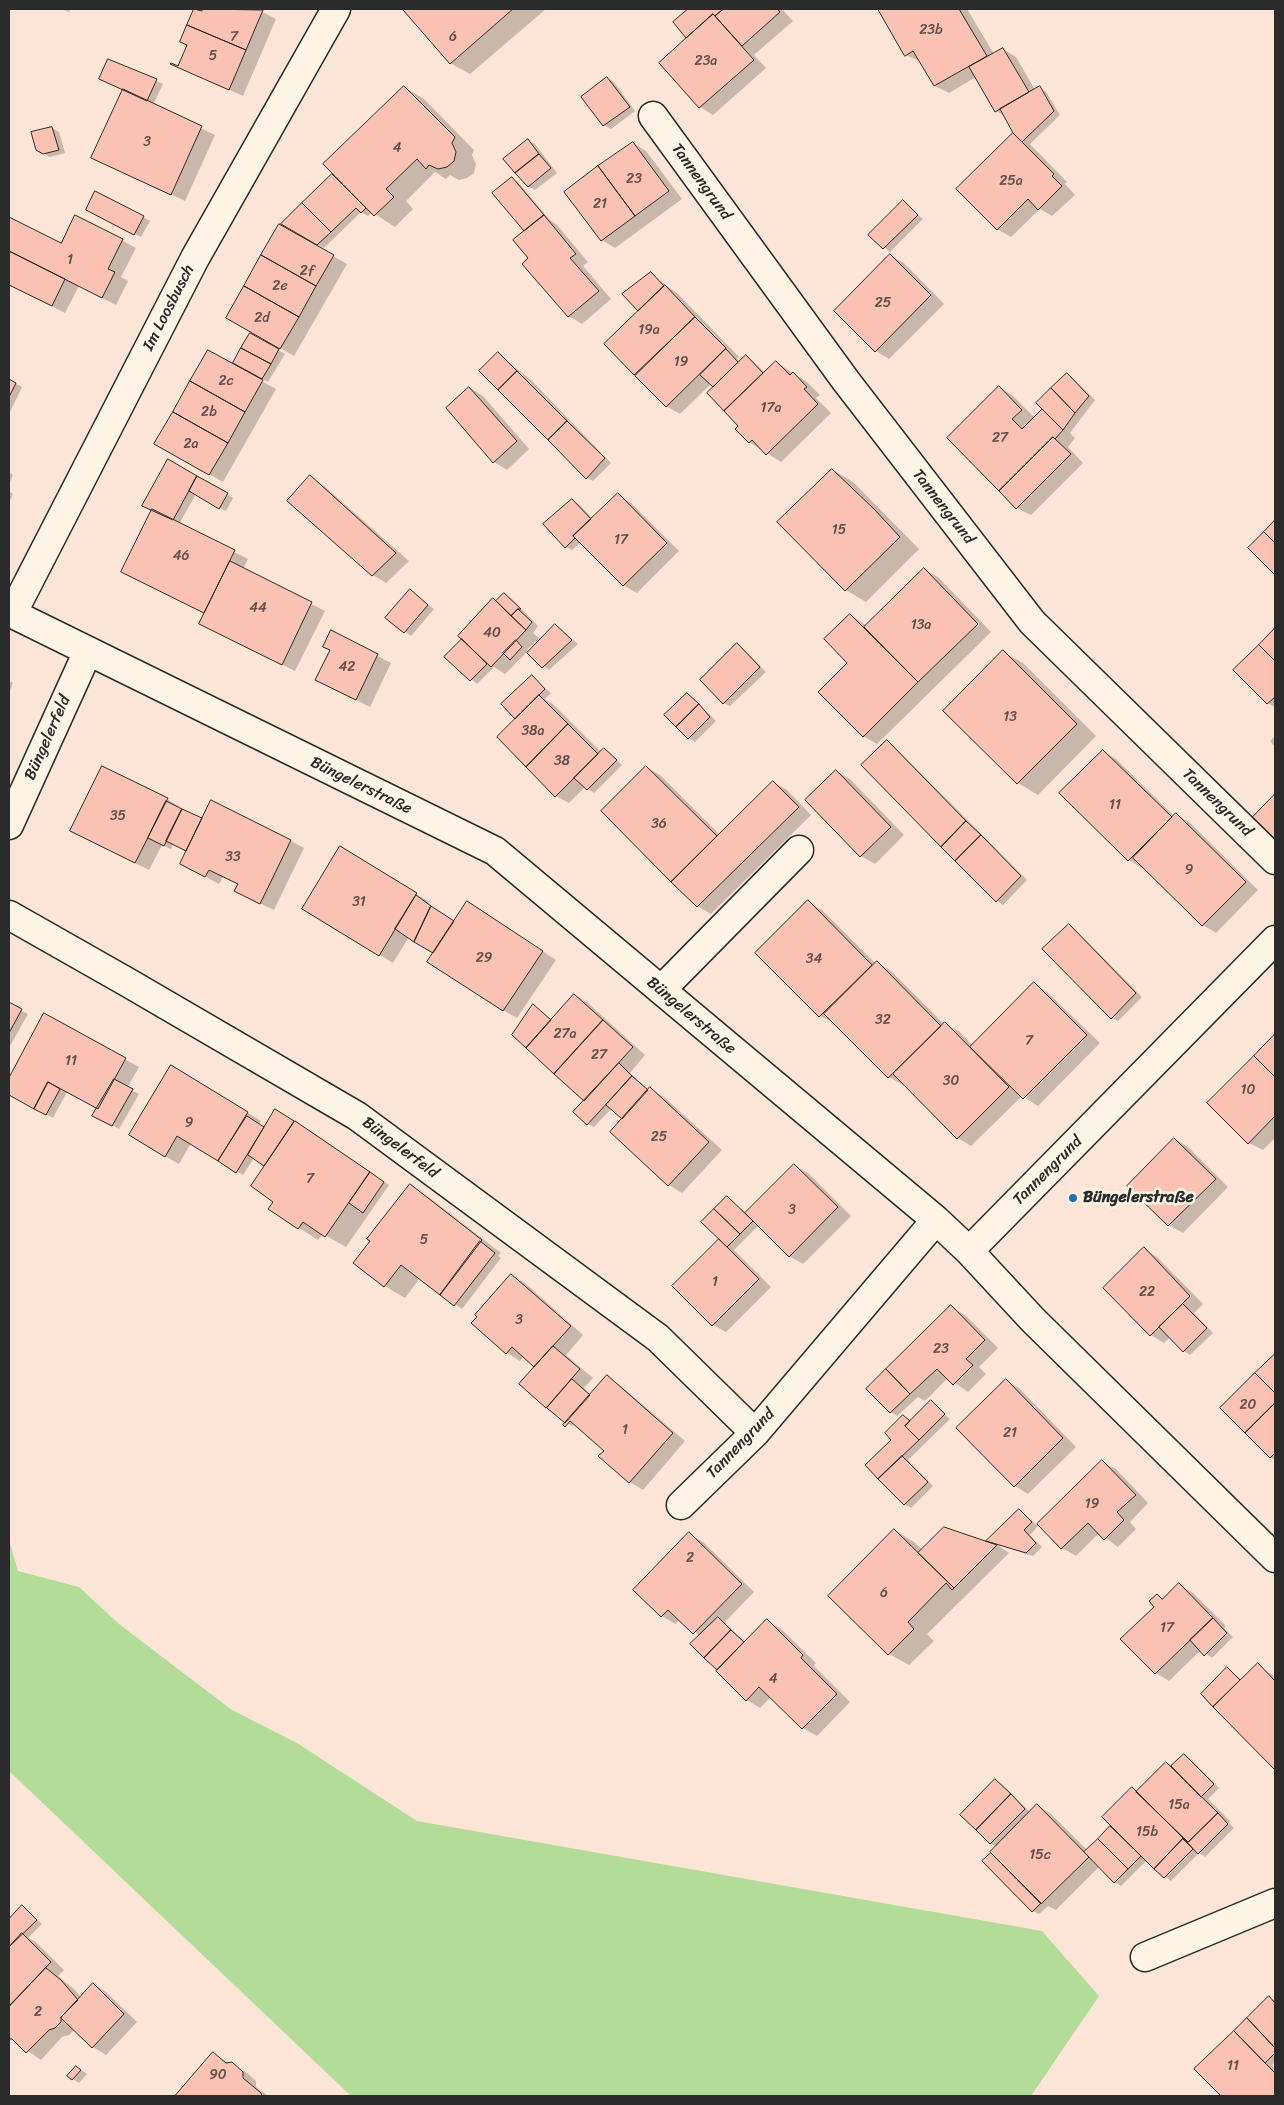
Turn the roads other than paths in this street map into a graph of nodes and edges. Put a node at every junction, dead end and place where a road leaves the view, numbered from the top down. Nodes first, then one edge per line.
1 (336, 9) edge
2 (652, 116) dead end
3 (10, 613) edge
4 (88, 651) junction
5 (9, 824) edge
6 (799, 850) dead end
7 (1275, 860) edge
8 (9, 915) edge
9 (1275, 940) edge
10 (661, 990) junction
11 (936, 1220) junction
12 (969, 1251) junction
13 (755, 1434) junction
14 (680, 1505) dead end
15 (1275, 1558) edge
16 (1275, 1903) edge
17 (1145, 1957) dead end

1 - 3 street, Im Loosbusch
2 - 7 street, Tannengrund
3 - 4 street, Büngelerstraße
4 - 5 street, Büngelerfeld
4 - 10 street, Büngelerstraße
6 - 10 street
8 - 13 street, Büngelerfeld
9 - 12 street, Tannengrund
10 - 11 street, Büngelerstraße
11 - 12 street, Büngelerstraße
11 - 13 street, Tannengrund
12 - 15 street, Büngelerstraße
13 - 14 street, Tannengrund
16 - 17 street

